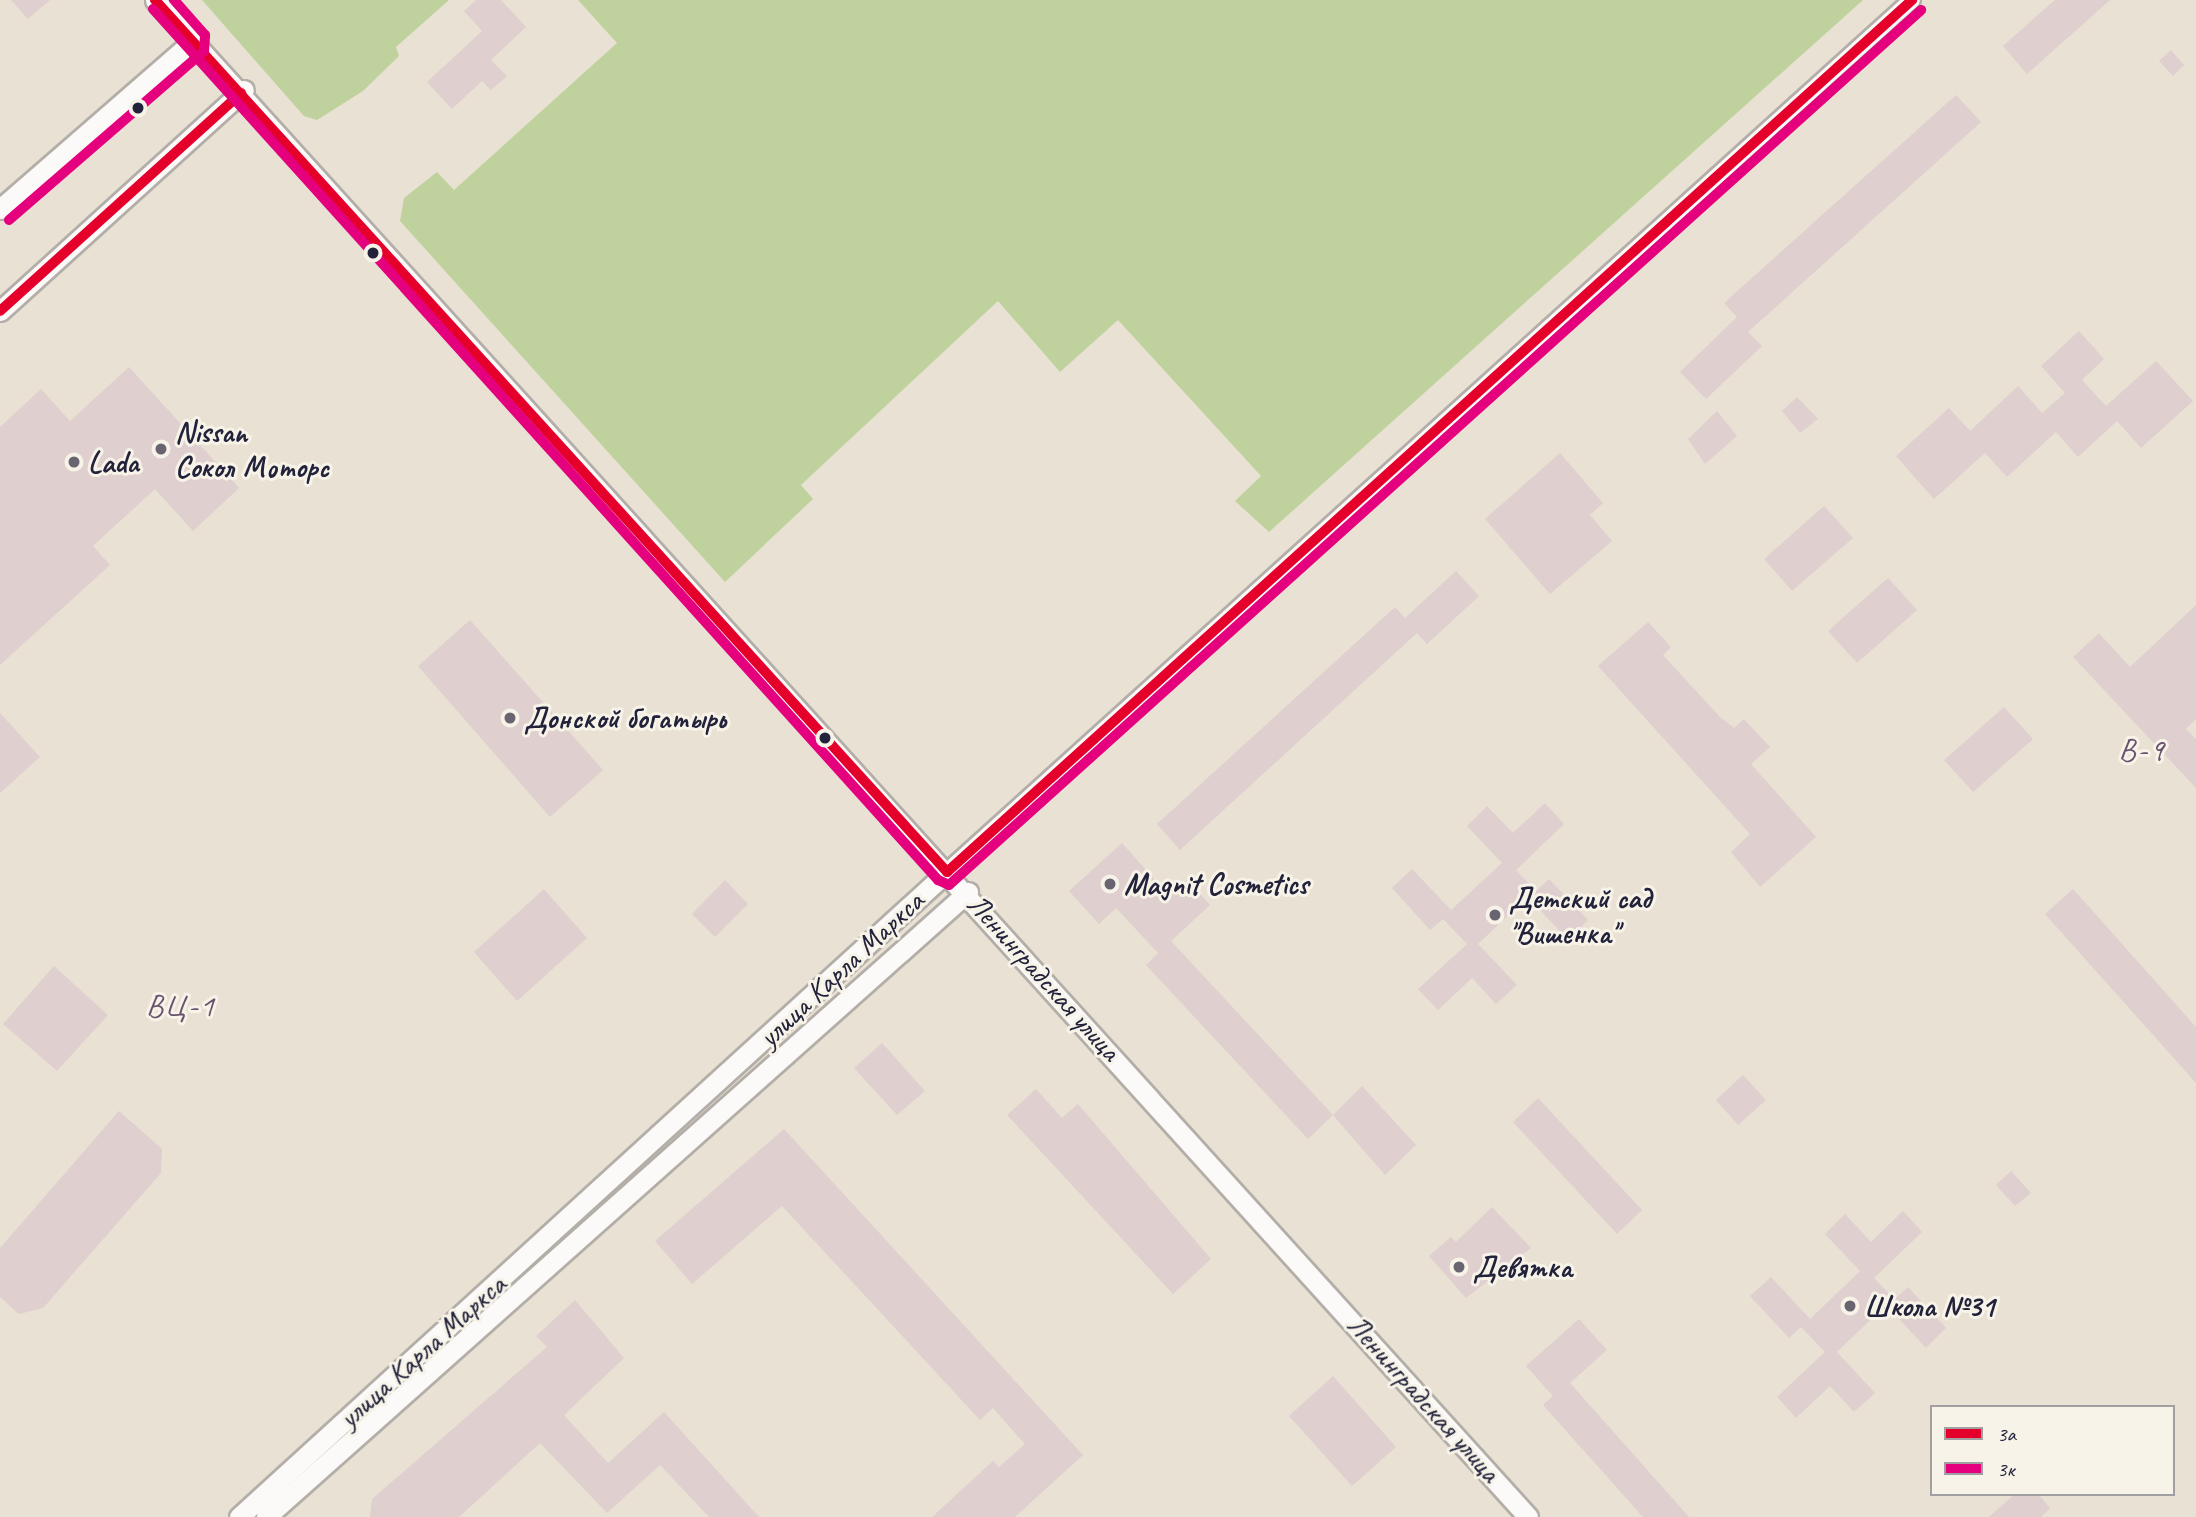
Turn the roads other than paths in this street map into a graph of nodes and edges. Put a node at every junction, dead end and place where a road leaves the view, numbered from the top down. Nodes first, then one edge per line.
1 (155, 0) edge
2 (163, 0) edge
3 (1912, 0) edge
4 (195, 40) junction
5 (242, 91) junction
6 (0, 209) edge
7 (0, 289) edge
8 (20, 293) junction
9 (0, 311) edge
10 (948, 872) junction
11 (967, 893) junction
12 (239, 1517) edge
13 (266, 1517) edge
14 (1530, 1517) edge

1 - 4 street
2 - 4 street, Ленинградская улица
3 - 10 street, улица Карла Маркса
4 - 5 street, Ленинградская улица
4 - 6 street
5 - 8 street
5 - 10 street, Ленинградская улица
7 - 8 street
8 - 9 street
10 - 11 street, Ленинградская улица
10 - 12 street, улица Карла Маркса
11 - 13 street, улица Карла Маркса
11 - 14 street, Ленинградская улица

